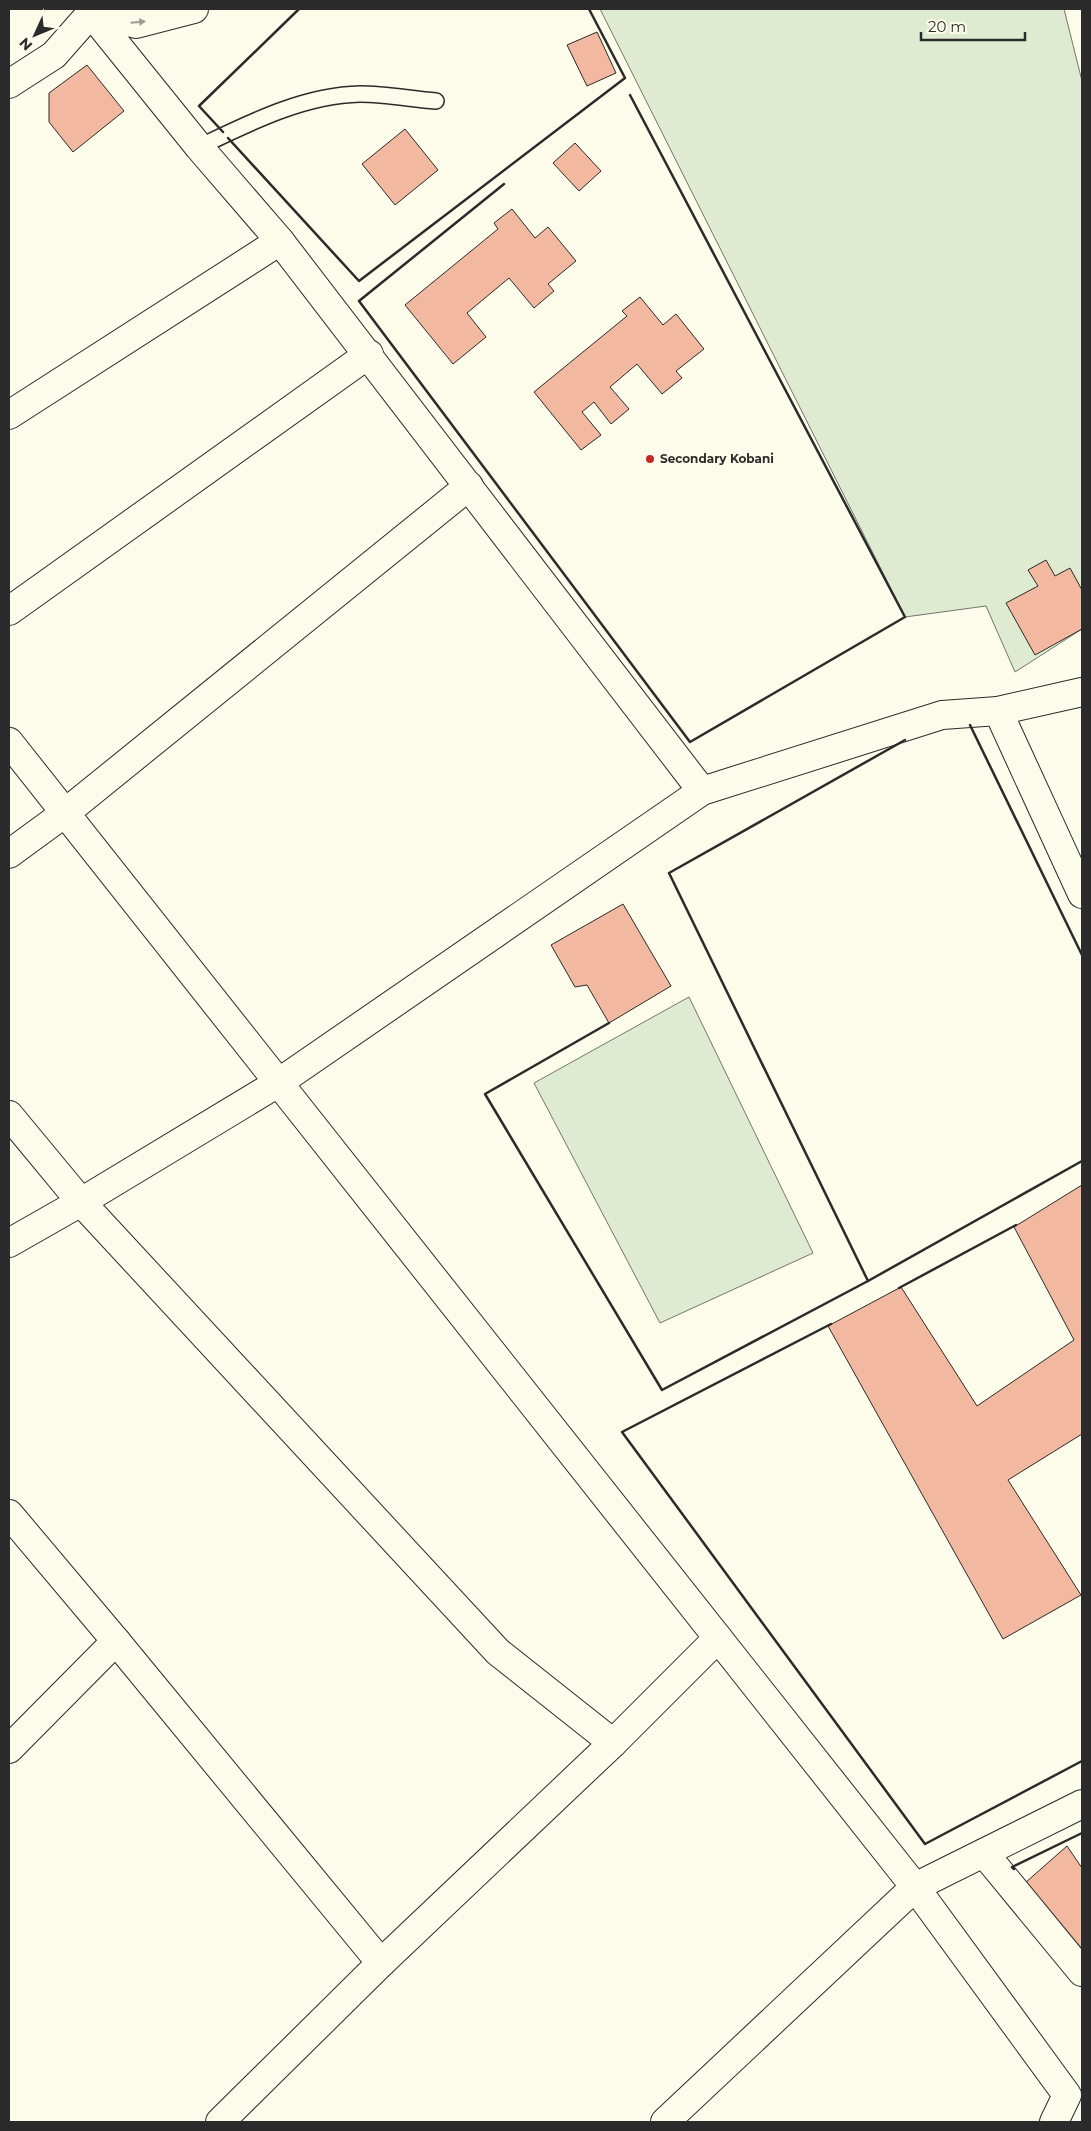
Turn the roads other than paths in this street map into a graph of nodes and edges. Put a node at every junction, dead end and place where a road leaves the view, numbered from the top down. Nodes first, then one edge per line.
1 (194, 9) edge
2 (92, 10) edge
3 (9, 84) edge
4 (436, 101) dead end
5 (199, 148) junction
6 (280, 241) junction
7 (369, 354) junction
8 (9, 415) edge
9 (468, 486) junction
10 (9, 611) edge
11 (1082, 692) edge
12 (998, 711) junction
13 (9, 742) edge
14 (702, 791) junction
15 (65, 813) junction
16 (9, 854) edge
17 (1082, 894) edge
18 (278, 1083) junction
19 (9, 1115) edge
20 (81, 1202) junction
21 (9, 1243) edge
22 (9, 1514) edge
23 (718, 1638) junction
24 (116, 1641) junction
25 (613, 1743) junction
26 (9, 1749) edge
27 (1082, 1804) edge
28 (984, 1853) junction
29 (915, 1887) junction
30 (382, 1963) junction
31 (1082, 1972) edge
32 (220, 2122) edge
33 (665, 2122) edge
34 (1054, 2122) edge

2 -> 1 street
2 - 3 street
2 - 5 street
4 - 5 lane
5 - 6 street
6 - 7 street
6 - 8 street
7 - 9 street
7 - 10 street
9 - 14 street
9 - 15 street
11 - 12 street
12 - 14 street
12 - 17 street
13 - 15 street
14 - 18 street
15 - 16 street
15 - 18 street
18 - 20 street
18 - 23 street
19 - 20 street
20 - 21 street
20 - 25 street
22 - 24 street
23 - 25 street
23 - 29 street
24 - 26 street
24 - 30 street
25 - 30 street
27 - 28 street
28 - 29 street
28 - 31 street
29 - 33 street
29 - 34 street
30 - 32 street

